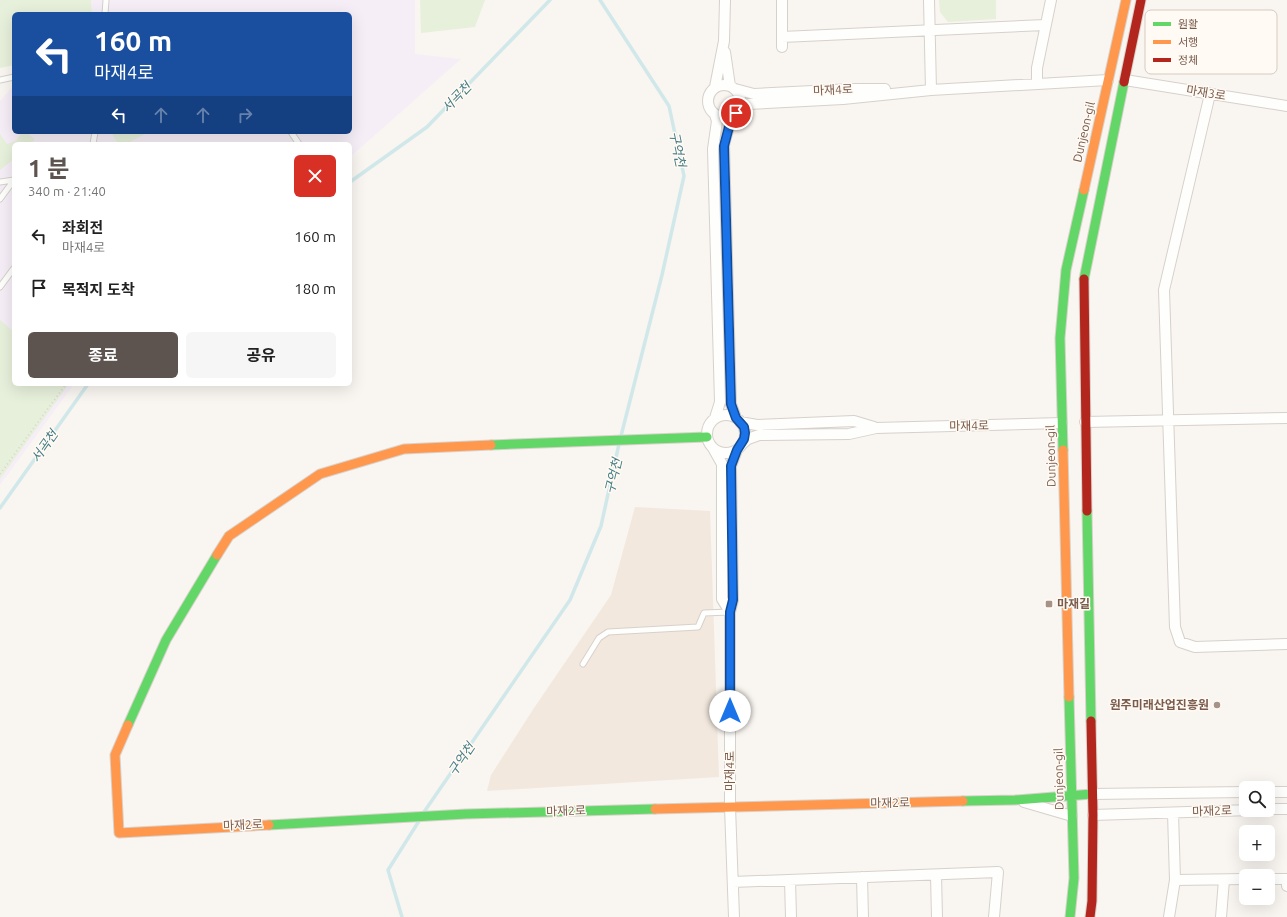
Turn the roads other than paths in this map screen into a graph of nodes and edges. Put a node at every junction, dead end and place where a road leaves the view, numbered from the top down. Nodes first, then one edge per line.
1 (106, 0) edge
2 (725, 0) edge
3 (782, 0) edge
4 (929, 0) edge
5 (1051, 0) edge
6 (1126, 0) edge
7 (1142, 0) edge
8 (105, 12) edge
9 (1045, 25) junction
10 (930, 30) junction
11 (724, 41) junction
12 (12, 77) edge
13 (0, 80) edge
14 (1108, 80) junction
15 (1125, 80) junction
16 (1037, 84) junction
17 (715, 87) junction
18 (733, 87) junction
19 (931, 90) junction
20 (1210, 94) junction
21 (1287, 106) edge
22 (737, 111) junction
23 (715, 116) junction
24 (12, 180) edge
25 (0, 182) edge
26 (12, 183) edge
27 (0, 199) edge
28 (12, 271) edge
29 (0, 287) edge
30 (715, 418) junction
31 (1287, 418) edge
32 (738, 420) junction
33 (1167, 420) junction
34 (1074, 423) junction
35 (876, 428) junction
36 (707, 437) junction
37 (713, 448) junction
38 (739, 448) junction
39 (730, 612) junction
40 (1287, 644) edge
41 (583, 664) dead end
42 (1239, 792) edge
43 (1275, 792) edge
44 (1287, 792) edge
45 (1092, 794) junction
46 (1072, 795) junction
47 (1014, 800) junction
48 (730, 807) junction
49 (1275, 809) edge
50 (1287, 809) edge
51 (1239, 810) edge
52 (1173, 813) junction
53 (1082, 816) junction
54 (936, 875) junction
55 (862, 877) junction
56 (1239, 879) edge
57 (1275, 879) edge
58 (790, 880) junction
59 (1175, 880) junction
60 (1224, 880) junction
61 (733, 882) junction
62 (1287, 886) edge
63 (734, 917) edge
64 (791, 917) edge
65 (863, 917) edge
66 (937, 917) edge
67 (994, 917) edge
68 (1070, 917) edge
69 (1090, 917) edge
70 (1169, 917) edge
71 (1221, 917) edge

1 - 8 lane
2 - 11 street
3 - 10 street
4 - 10 street
5 - 9 street
6 - 14 street, Dunjeon-gil
7 - 15 street, Dunjeon-gil
9 - 10 street
9 - 16 street
10 - 19 street
11 - 17 street
11 - 18 street
12 - 13 lane
14 - 16 street, 마재4로
14 - 34 street, Dunjeon-gil
15 - 20 street, 마재3로
15 - 34 street, Dunjeon-gil
16 - 19 street, 마재4로
17 - 18 street
17 - 23 street
18 - 19 street, 마재4로
18 - 22 street
19 - 22 street, 마재4로
20 - 21 street, 마재3로
20 - 33 street
22 - 23 street
22 - 32 street
23 - 30 street
24 - 25 lane
26 - 27 lane
28 - 29 lane
30 - 32 street
30 - 36 street
31 - 33 street, 마재4로
32 - 35 street, 마재4로
32 - 38 street
33 - 34 street, 마재4로
33 - 40 street
34 - 35 street, 마재4로
34 - 45 street, Dunjeon-gil
34 - 46 street, Dunjeon-gil
35 - 38 street, 마재4로
36 - 37 street
36 - 48 street, 마재2로
37 - 38 street
37 - 39 street, 마재4로
38 - 39 street, 마재4로
39 - 41 lane
39 - 48 street, 마재4로
42 - 45 street, 마재2로
43 - 44 street
45 - 46 street, 마재2로
45 - 53 street, Dunjeon-gil
46 - 47 street, 마재2로
46 - 53 street, Dunjeon-gil
47 - 48 street, 마재2로
47 - 53 street, 마재2로
48 - 61 street, 마재4로
49 - 50 street
51 - 52 street, 마재2로
52 - 53 street, 마재2로
52 - 59 street
53 - 68 street, Dunjeon-gil
53 - 69 street, Dunjeon-gil
54 - 55 street
54 - 66 street
54 - 67 street
55 - 58 street
55 - 65 street
56 - 60 street
57 - 62 street
58 - 61 street
58 - 64 street
59 - 60 street
59 - 70 street
60 - 71 street
61 - 63 street, 마재4로

